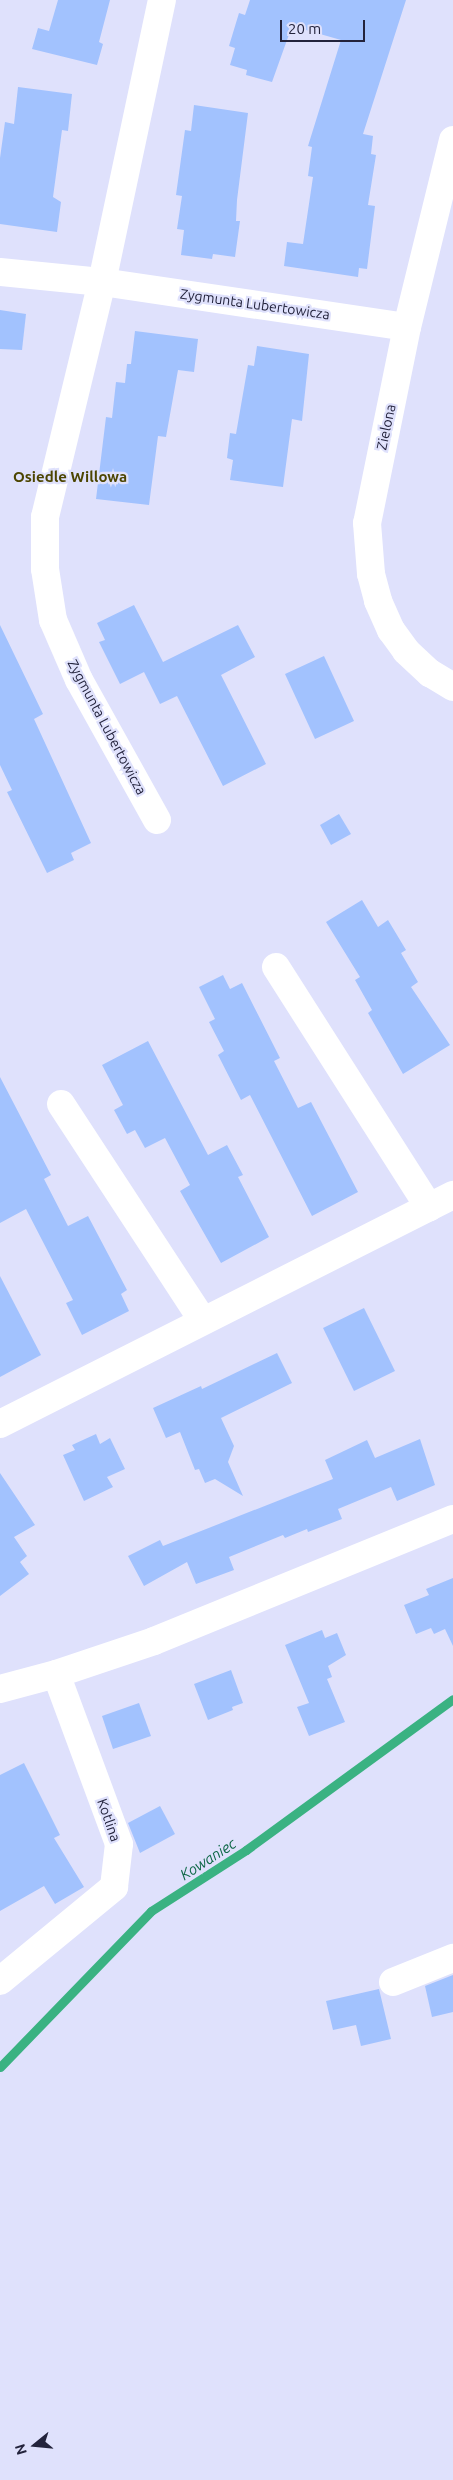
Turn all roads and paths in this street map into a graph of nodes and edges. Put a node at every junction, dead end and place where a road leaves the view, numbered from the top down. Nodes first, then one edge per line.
1 (162, 0) edge
2 (453, 140) edge
3 (0, 272) edge
4 (102, 282) junction
5 (408, 327) junction
6 (453, 687) edge
7 (157, 820) dead end
8 (276, 967) dead end
9 (61, 1104) dead end
10 (453, 1195) edge
11 (429, 1207) junction
12 (203, 1322) junction
13 (0, 1424) edge
14 (453, 1519) edge
15 (56, 1674) junction
16 (0, 1689) edge
17 (453, 1958) edge
18 (0, 1981) edge
19 (393, 1982) dead end

1 - 4 street, Zygmunta Lubertowicza
2 - 5 street, Zielona
3 - 4 street, Zygmunta Lubertowicza
4 - 5 street, Zygmunta Lubertowicza
4 - 7 street, Zygmunta Lubertowicza
5 - 6 street, Zielona
8 - 11 street
9 - 12 street
10 - 11 street
11 - 12 street
12 - 13 street
14 - 15 street
15 - 16 street
15 - 18 street, Kotlina
17 - 19 street

